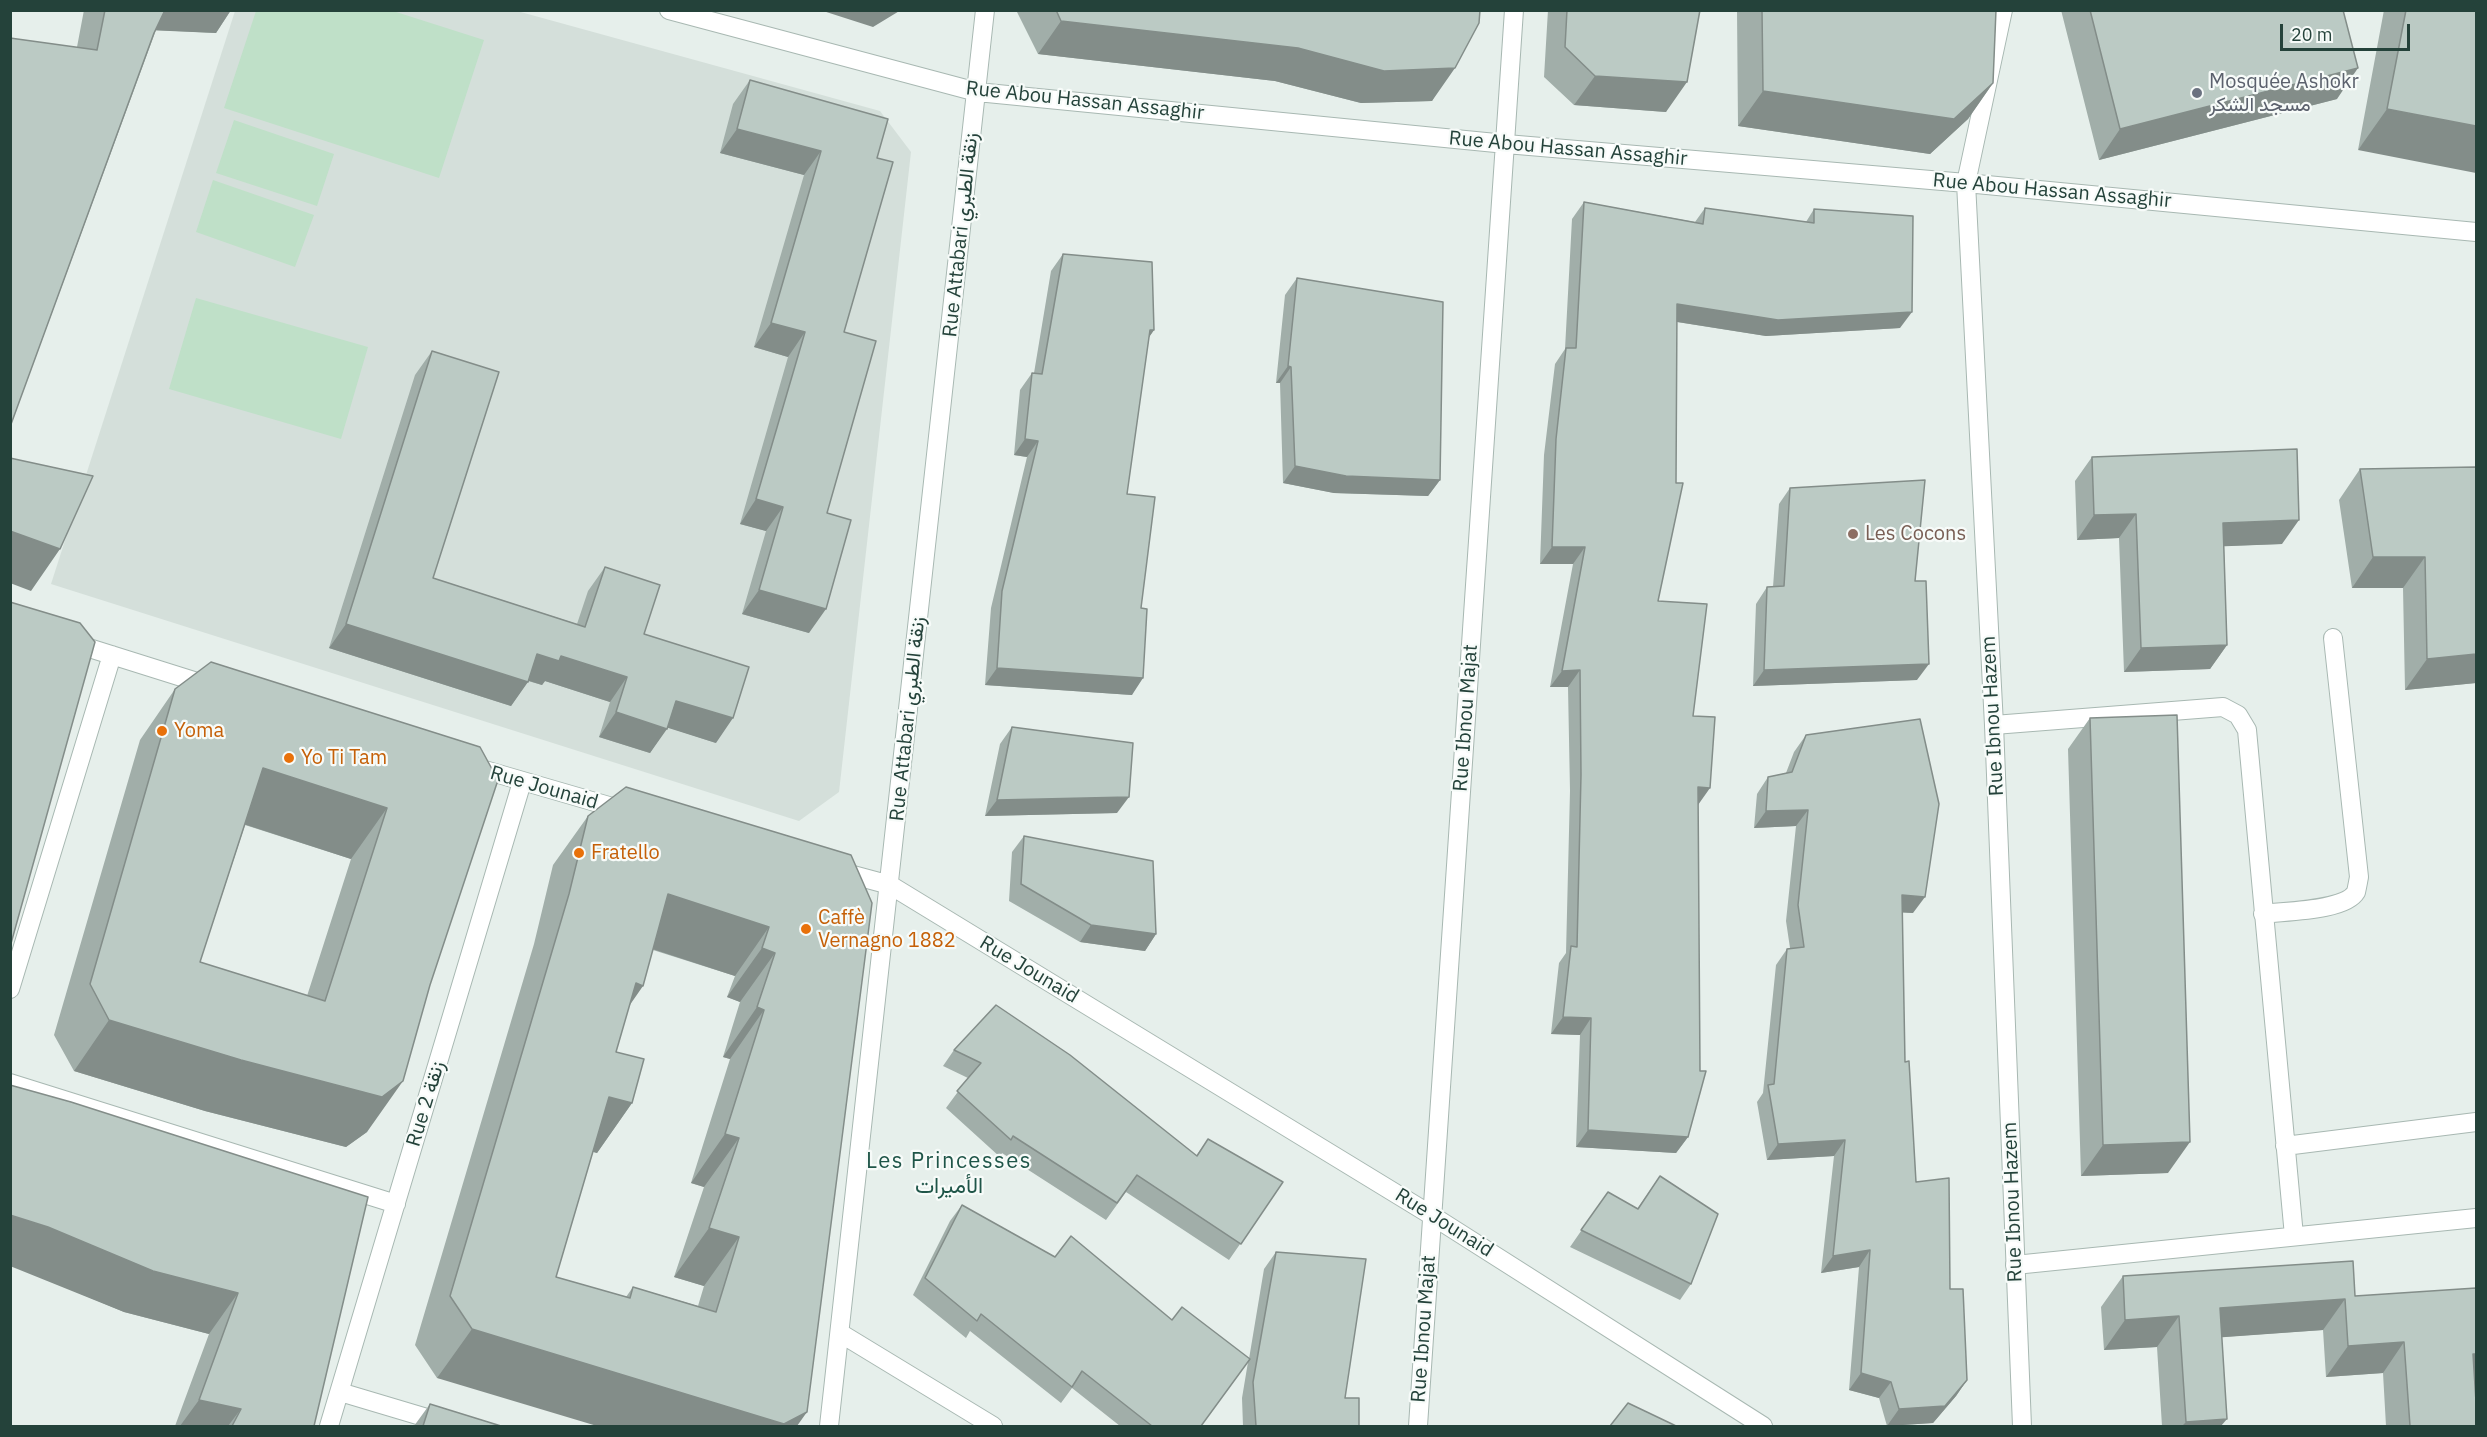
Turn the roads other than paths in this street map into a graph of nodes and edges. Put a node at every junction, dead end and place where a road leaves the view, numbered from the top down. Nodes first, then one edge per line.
1 (669, 10) edge
2 (985, 10) edge
3 (1514, 10) edge
4 (2003, 10) edge
5 (977, 92) junction
6 (1506, 144) junction
7 (1966, 183) junction
8 (2476, 232) edge
9 (56, 638) edge
10 (2333, 638) dead end
11 (112, 656) junction
12 (226, 691) edge
13 (1994, 725) junction
14 (454, 761) edge
15 (522, 782) junction
16 (648, 818) edge
17 (821, 866) edge
18 (890, 885) junction
19 (2263, 914) junction
20 (10, 989) edge
21 (10, 1083) edge
22 (2476, 1122) edge
23 (2285, 1146) junction
24 (396, 1204) junction
25 (1431, 1215) junction
26 (2476, 1218) edge
27 (2294, 1236) junction
28 (2016, 1264) junction
29 (840, 1333) junction
30 (340, 1392) junction
31 (329, 1426) edge
32 (454, 1426) edge
33 (829, 1426) edge
34 (993, 1426) edge
35 (1418, 1426) edge
36 (1763, 1426) edge
37 (2022, 1426) edge

1 - 5 street, Rue Abou Hassan Assaghir
2 - 5 street, Rue Attabari زنقة الطبري
3 - 6 street, Rue Ibnou Majat
4 - 7 street, Rue Ibnou Hazem
5 - 6 street, Rue Abou Hassan Assaghir
5 - 18 street, Rue Attabari زنقة الطبري
6 - 7 street, Rue Abou Hassan Assaghir
6 - 25 street, Rue Ibnou Majat
7 - 8 street, Rue Abou Hassan Assaghir
7 - 13 street, Rue Ibnou Hazem
9 - 11 street
10 - 19 street
11 - 12 street
11 - 20 street
13 - 19 street
13 - 28 street, Rue Ibnou Hazem
14 - 15 street, Rue Jounaid
15 - 16 street, Rue Jounaid
15 - 24 street, Rue 2 زنقة
17 - 18 street, Rue Jounaid
18 - 25 street, Rue Jounaid
18 - 29 street, Rue Attabari زنقة الطبري
19 - 23 street
21 - 24 street
22 - 23 street
23 - 27 street
24 - 30 street, Rue 2 زنقة
25 - 35 street, Rue Ibnou Majat
25 - 36 street, Rue Jounaid
26 - 27 street
27 - 28 street
28 - 37 street, Rue Ibnou Hazem
29 - 33 street, Rue Attabari زنقة الطبري
29 - 34 street
30 - 31 street, Rue 2 زنقة
30 - 32 street

